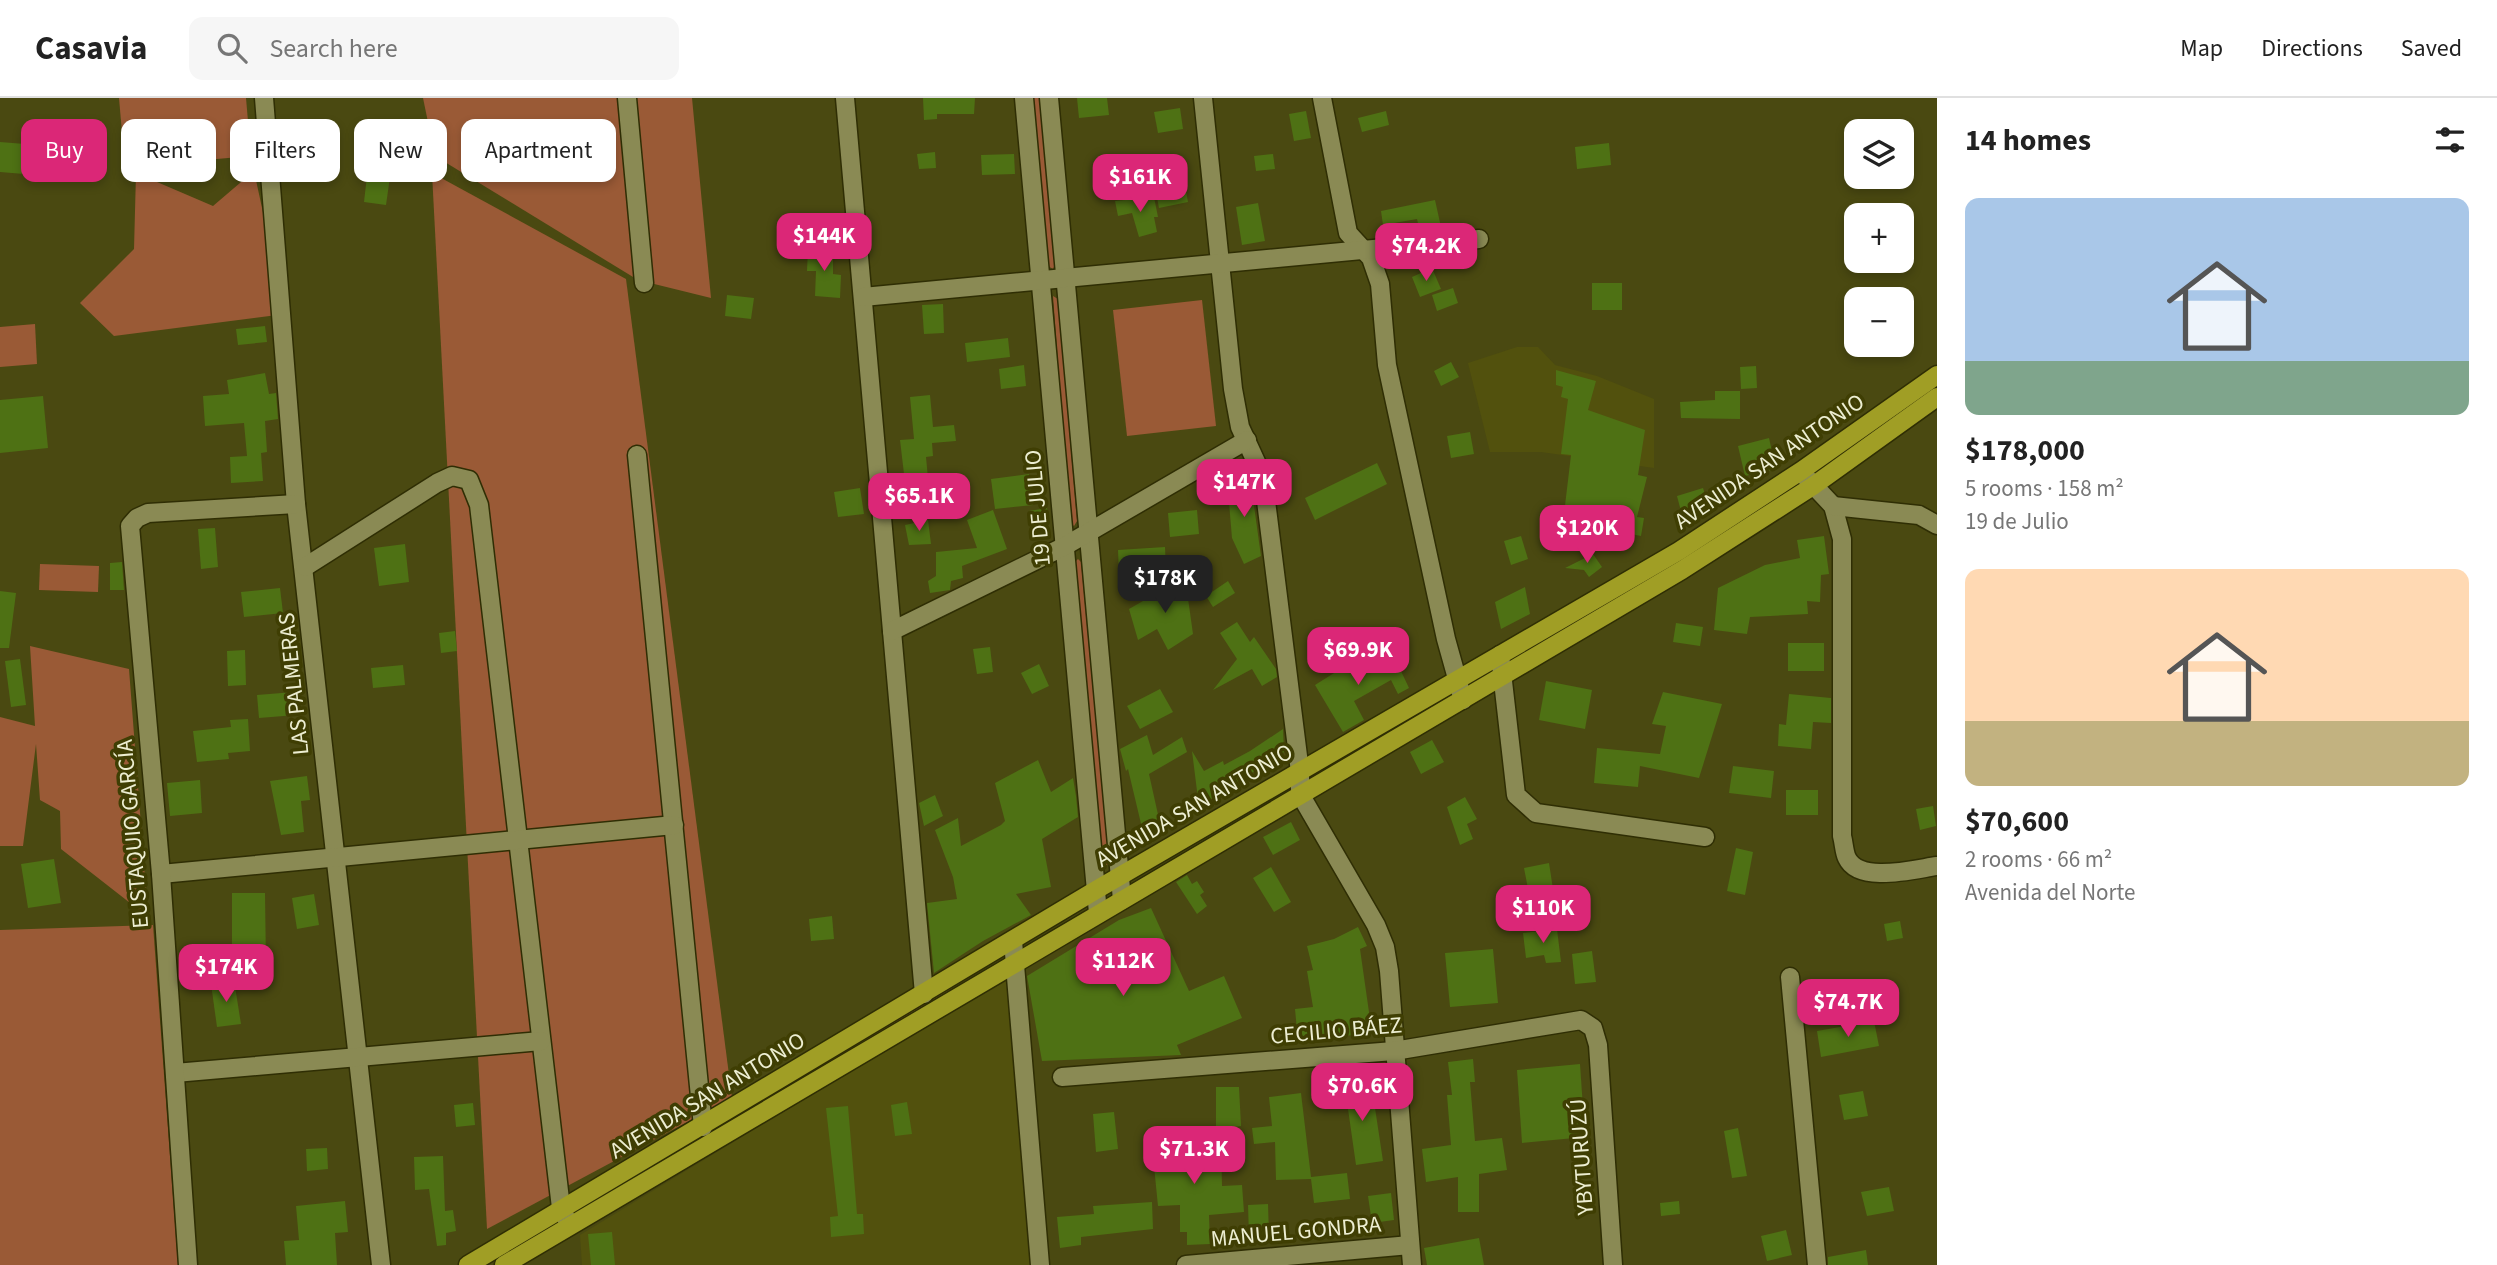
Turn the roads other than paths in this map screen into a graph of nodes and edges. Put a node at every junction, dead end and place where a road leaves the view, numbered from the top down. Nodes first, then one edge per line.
1 (264, 98) edge
2 (627, 98) edge
3 (845, 98) edge
4 (1024, 98) edge
5 (1049, 98) edge
6 (1203, 98) edge
7 (1322, 98) edge
8 (1479, 239) dead end
9 (1365, 250) junction
10 (1221, 263) junction
11 (1066, 279) junction
12 (1041, 282) junction
13 (644, 283) dead end
14 (863, 297) junction
15 (1937, 375) edge
16 (1937, 397) edge
17 (1247, 440) junction
18 (637, 455) dead end
19 (1801, 471) junction
20 (1813, 486) junction
21 (296, 504) junction
22 (1833, 506) junction
23 (1937, 525) edge
24 (1088, 533) junction
25 (1065, 546) junction
26 (305, 567) junction
27 (892, 631) junction
28 (1500, 655) junction
29 (1504, 675) junction
30 (1457, 680) junction
31 (1463, 700) junction
32 (1300, 772) junction
33 (1300, 794) junction
34 (674, 825) junction
35 (1704, 837) dead end
36 (518, 841) junction
37 (335, 860) junction
38 (1937, 866) edge
39 (160, 874) junction
40 (1119, 878) junction
41 (1096, 890) junction
42 (1122, 900) junction
43 (1098, 914) junction
44 (1013, 942) junction
45 (1015, 964) junction
46 (1790, 977) dead end
47 (923, 994) junction
48 (541, 1041) junction
49 (1598, 1045) joint
50 (1394, 1051) junction
51 (357, 1057) junction
52 (175, 1073) junction
53 (1062, 1077) dead end
54 (703, 1127) junction
55 (561, 1208) junction
56 (569, 1224) junction
57 (1410, 1245) junction
58 (188, 1265) edge
59 (381, 1265) edge
60 (468, 1265) edge
61 (504, 1265) edge
62 (1040, 1265) edge
63 (1186, 1265) edge
64 (1412, 1265) edge
65 (1613, 1265) edge
66 (1817, 1265) edge

1 - 21 street, LAS PALMERAS
2 - 13 street
3 - 14 street
4 - 12 street, 19 DE JULIO
5 - 11 street
6 - 10 street
7 - 9 street
8 - 9 street
9 - 10 street
9 - 30 street
10 - 11 street
10 - 17 street
11 - 12 street
11 - 24 street
12 - 14 street
12 - 25 street, 19 DE JULIO
14 - 27 street
15 - 19 main road, AVENIDA SAN ANTONIO
16 - 20 main road, AVENIDA SAN ANTONIO
17 - 24 street
17 - 32 street
18 - 34 street
19 - 20 street
19 - 28 main road, AVENIDA SAN ANTONIO
20 - 22 street
20 - 29 main road, AVENIDA SAN ANTONIO
21 - 26 street, LAS PALMERAS
21 - 39 street, EUSTAQUIO GARCÍA
22 - 23 street
22 - 38 street
24 - 25 street
24 - 40 street
25 - 27 street
25 - 41 street, 19 DE JULIO
26 - 36 street
26 - 37 street, LAS PALMERAS
27 - 47 street
28 - 29 street
28 - 30 main road, AVENIDA SAN ANTONIO
29 - 31 main road, AVENIDA SAN ANTONIO
29 - 35 street
30 - 31 street
30 - 32 main road, AVENIDA SAN ANTONIO
31 - 33 main road, AVENIDA SAN ANTONIO
32 - 33 street
32 - 40 main road, AVENIDA SAN ANTONIO
33 - 42 main road, AVENIDA SAN ANTONIO
33 - 50 street
34 - 36 street
34 - 54 street
36 - 37 street
36 - 48 street
37 - 39 street
37 - 51 street, LAS PALMERAS
39 - 52 street, EUSTAQUIO GARCÍA
40 - 41 main road, AVENIDA SAN ANTONIO
40 - 42 street
41 - 43 street, 19 DE JULIO
41 - 44 main road, AVENIDA SAN ANTONIO
42 - 43 main road, AVENIDA SAN ANTONIO
43 - 45 main road, AVENIDA SAN ANTONIO
44 - 45 street
44 - 47 main road, AVENIDA SAN ANTONIO
45 - 56 main road, AVENIDA SAN ANTONIO
45 - 62 street
46 - 66 street
47 - 54 main road, AVENIDA SAN ANTONIO
48 - 51 street
48 - 55 street
49 - 50 street, CECILIO BÁEZ
49 - 65 street, YBYTURUZÚ
50 - 53 street, CECILIO BÁEZ
50 - 57 street
51 - 52 street
51 - 59 street, LAS PALMERAS
52 - 58 street, EUSTAQUIO GARCÍA
54 - 55 main road, AVENIDA SAN ANTONIO
55 - 56 street
55 - 60 main road, AVENIDA SAN ANTONIO
56 - 61 main road, AVENIDA SAN ANTONIO
57 - 63 street, MANUEL GONDRA
57 - 64 street

